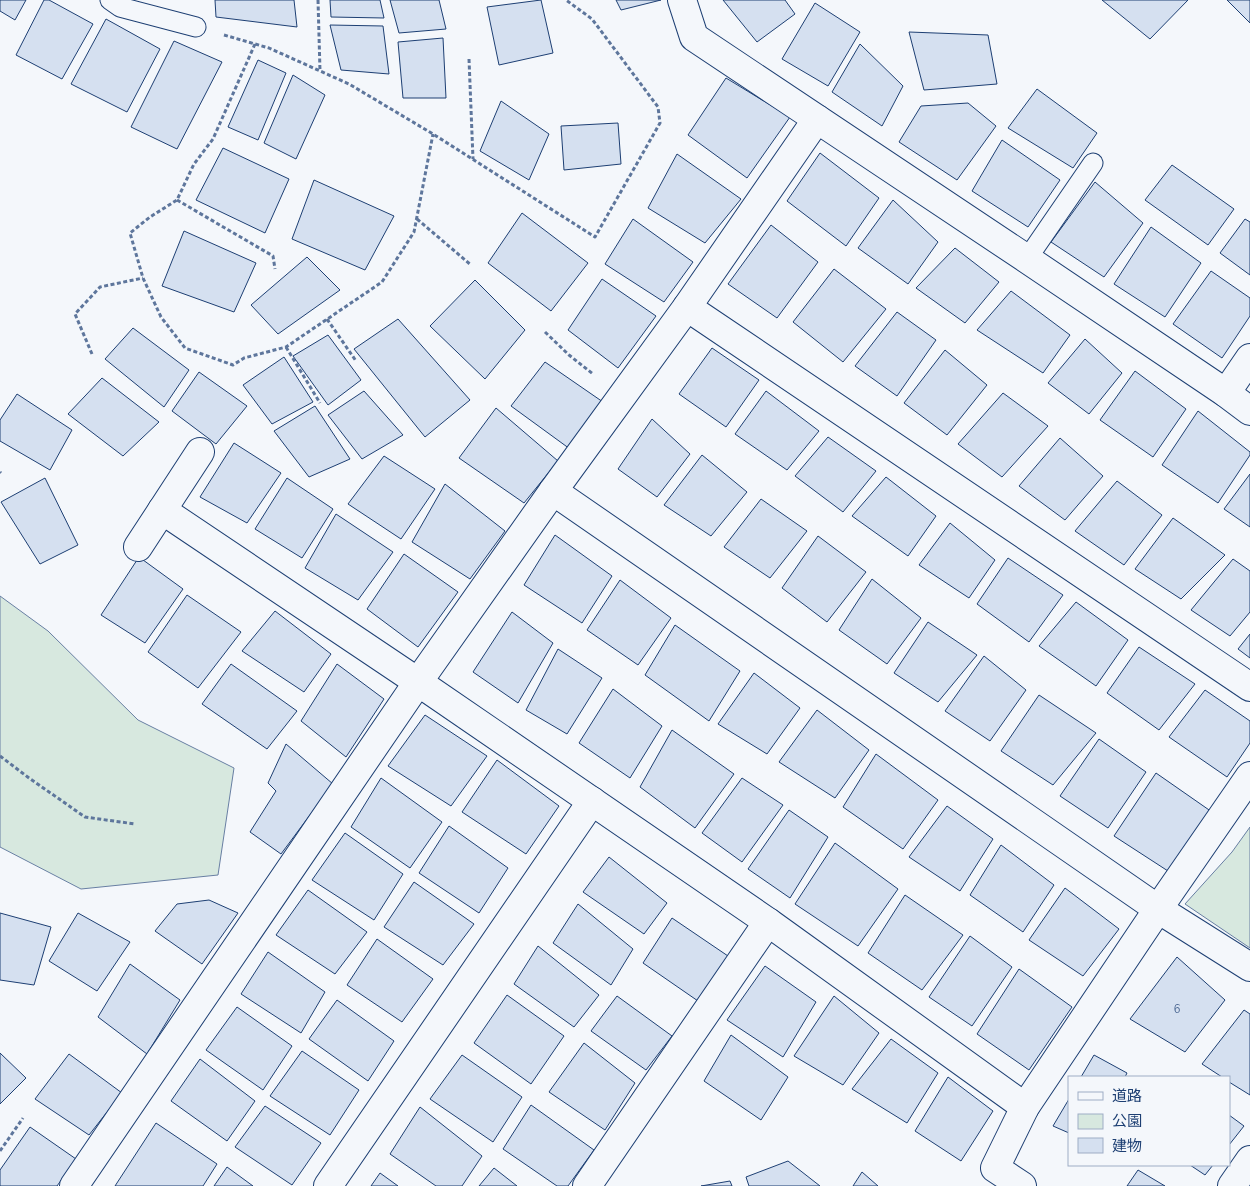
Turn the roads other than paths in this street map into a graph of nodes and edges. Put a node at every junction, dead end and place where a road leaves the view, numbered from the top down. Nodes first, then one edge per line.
1 (110, 0) edge
2 (682, 0) edge
3 (196, 27) road end
4 (817, 118) junction
5 (1093, 163) dead end
6 (1027, 258) junction
7 (687, 307) junction
8 (1250, 358) edge
9 (1226, 393) junction
10 (1250, 412) edge
11 (200, 452) dead end
12 (553, 491) junction
13 (162, 510) junction
14 (138, 547) dead end
15 (418, 682) junction
16 (1250, 687) edge
17 (1250, 776) edge
18 (592, 801) junction
19 (1158, 909) junction
20 (768, 922) junction
21 (1250, 967) edge
22 (1025, 1107) junction
23 (1250, 1160) edge
24 (74, 1186) edge
25 (328, 1186) edge
26 (587, 1186) edge
27 (1022, 1186) edge
28 (1232, 1186) edge

1 - 3 lane
2 - 4 street
4 - 6 street
4 - 7 street
5 - 6 lane
6 - 9 street
7 - 12 street
7 - 16 street
8 - 9 street
9 - 10 street
11 - 13 street
12 - 15 street
12 - 19 street
13 - 14 street
13 - 15 street
15 - 18 street
15 - 24 street
17 - 19 street
18 - 20 street
18 - 25 street
19 - 21 street
19 - 22 street
20 - 22 street
20 - 26 street
22 - 27 street
23 - 28 street

